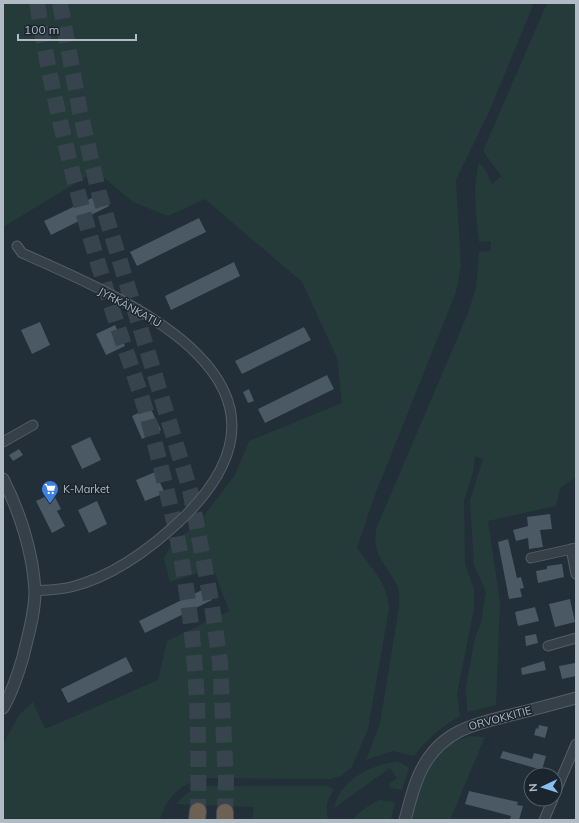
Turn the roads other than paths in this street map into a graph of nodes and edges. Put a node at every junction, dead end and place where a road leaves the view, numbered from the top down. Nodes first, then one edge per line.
1 (17, 246) dead end
2 (33, 425) dead end
3 (3, 442) edge
4 (3, 479) edge
5 (573, 549) edge
6 (531, 558) dead end
7 (576, 574) edge
8 (35, 592) junction
9 (576, 638) edge
10 (548, 646) dead end
11 (576, 698) edge
12 (3, 708) edge
13 (576, 744) edge
14 (563, 774) edge
15 (550, 807) edge
16 (405, 820) edge
17 (544, 820) edge

1 - 8 street, JYRKÄNKATU
2 - 3 street
4 - 8 street
5 - 6 street
5 - 7 street
8 - 12 street
9 - 10 street
11 - 16 street, ORVOKKITIE
13 - 14 street
15 - 17 street

